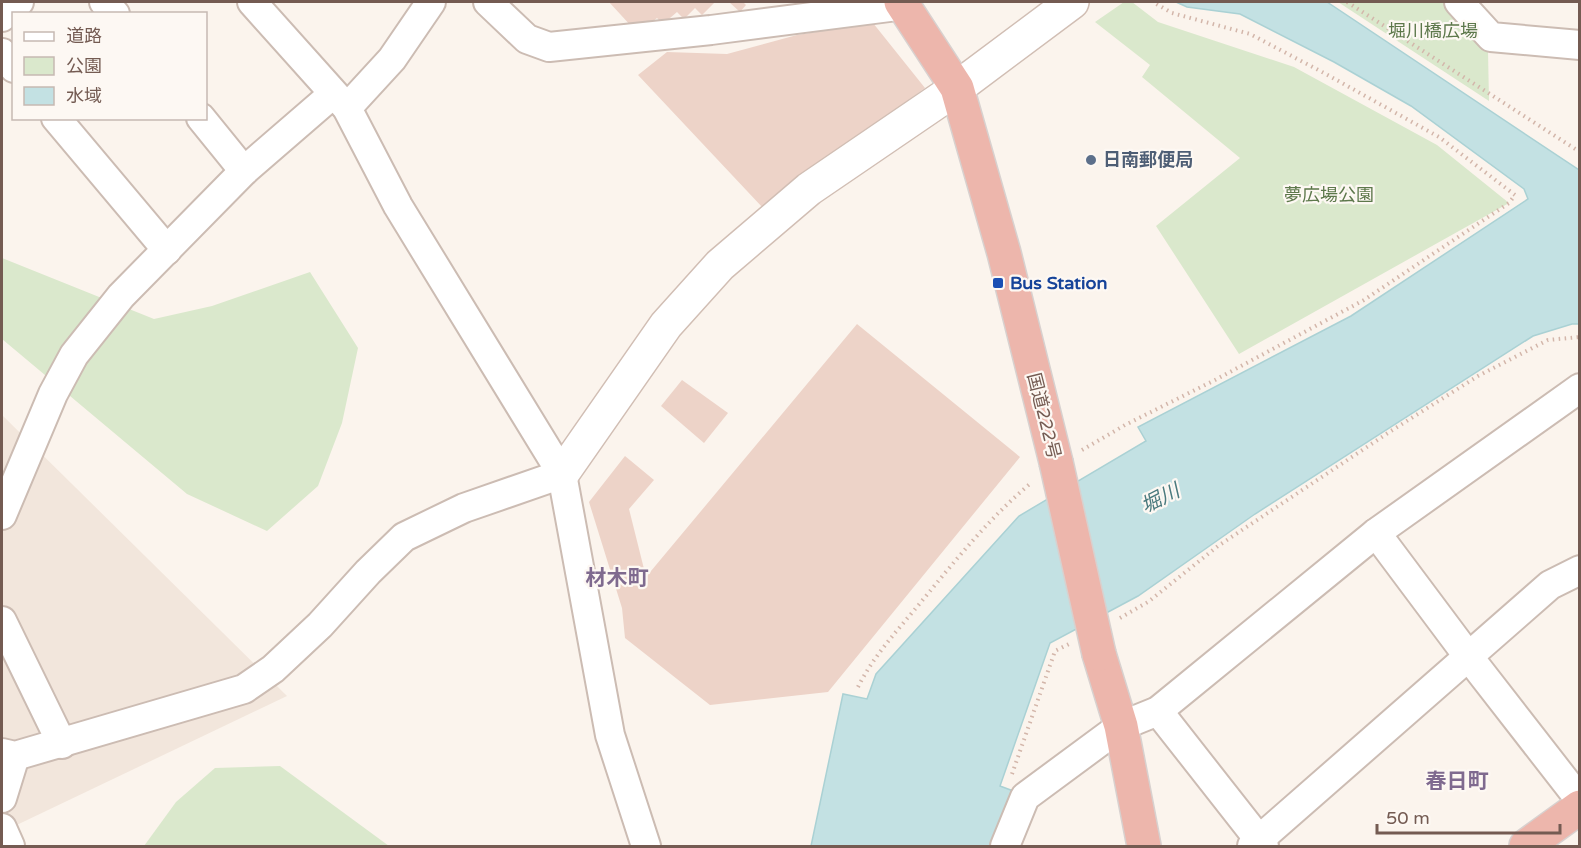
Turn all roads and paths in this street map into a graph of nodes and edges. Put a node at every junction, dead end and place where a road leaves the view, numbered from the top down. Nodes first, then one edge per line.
1 (19, 2) edge
2 (252, 2) edge
3 (431, 2) edge
4 (488, 2) edge
5 (1072, 2) edge
6 (1153, 2) edge
7 (1347, 2) edge
8 (903, 3) edge
9 (1471, 5) edge
10 (2, 17) edge
11 (1580, 45) edge
12 (2, 53) edge
13 (12, 66) edge
14 (957, 88) junction
15 (340, 101) junction
16 (58, 120) edge
17 (203, 120) edge
18 (1580, 152) edge
19 (244, 171) junction
20 (167, 250) junction
21 (1580, 338) edge
22 (1580, 388) edge
23 (1056, 462) junction
24 (562, 474) junction
25 (2, 515) edge
26 (1376, 533) junction
27 (1580, 570) edge
28 (2, 621) edge
29 (1097, 643) junction
30 (1468, 656) junction
31 (858, 687) dead end
32 (1158, 711) junction
33 (1121, 726) junction
34 (62, 744) junction
35 (8, 755) edge
36 (1010, 781) dead end
37 (2, 798) edge
38 (1580, 800) edge
39 (1580, 807) edge
40 (2, 828) edge
41 (1259, 845) edge
42 (10, 846) edge
43 (646, 846) edge
44 (1005, 846) edge
45 (1144, 846) edge
46 (1526, 846) edge

1 - 10 street
2 - 15 street
3 - 15 street
4 - 8 street
5 - 14 street
6 - 23 path
7 - 18 path
8 - 14 highway, 国道222号
9 - 11 street
12 - 13 street
14 - 23 highway, 国道222号
14 - 24 street
15 - 19 street
15 - 24 street
16 - 20 street
17 - 19 street
19 - 20 street
20 - 25 street
21 - 29 path
22 - 26 street
23 - 29 highway, 国道222号, bridge
23 - 31 path
24 - 34 street
24 - 43 street
26 - 30 street
26 - 32 street
27 - 30 street
28 - 34 street
29 - 33 highway, 国道222号
29 - 36 path
30 - 38 street
30 - 41 street
32 - 33 street
32 - 41 street
33 - 44 street
33 - 45 highway, 国道222号
34 - 35 street
35 - 37 street
39 - 46 highway
40 - 42 street

